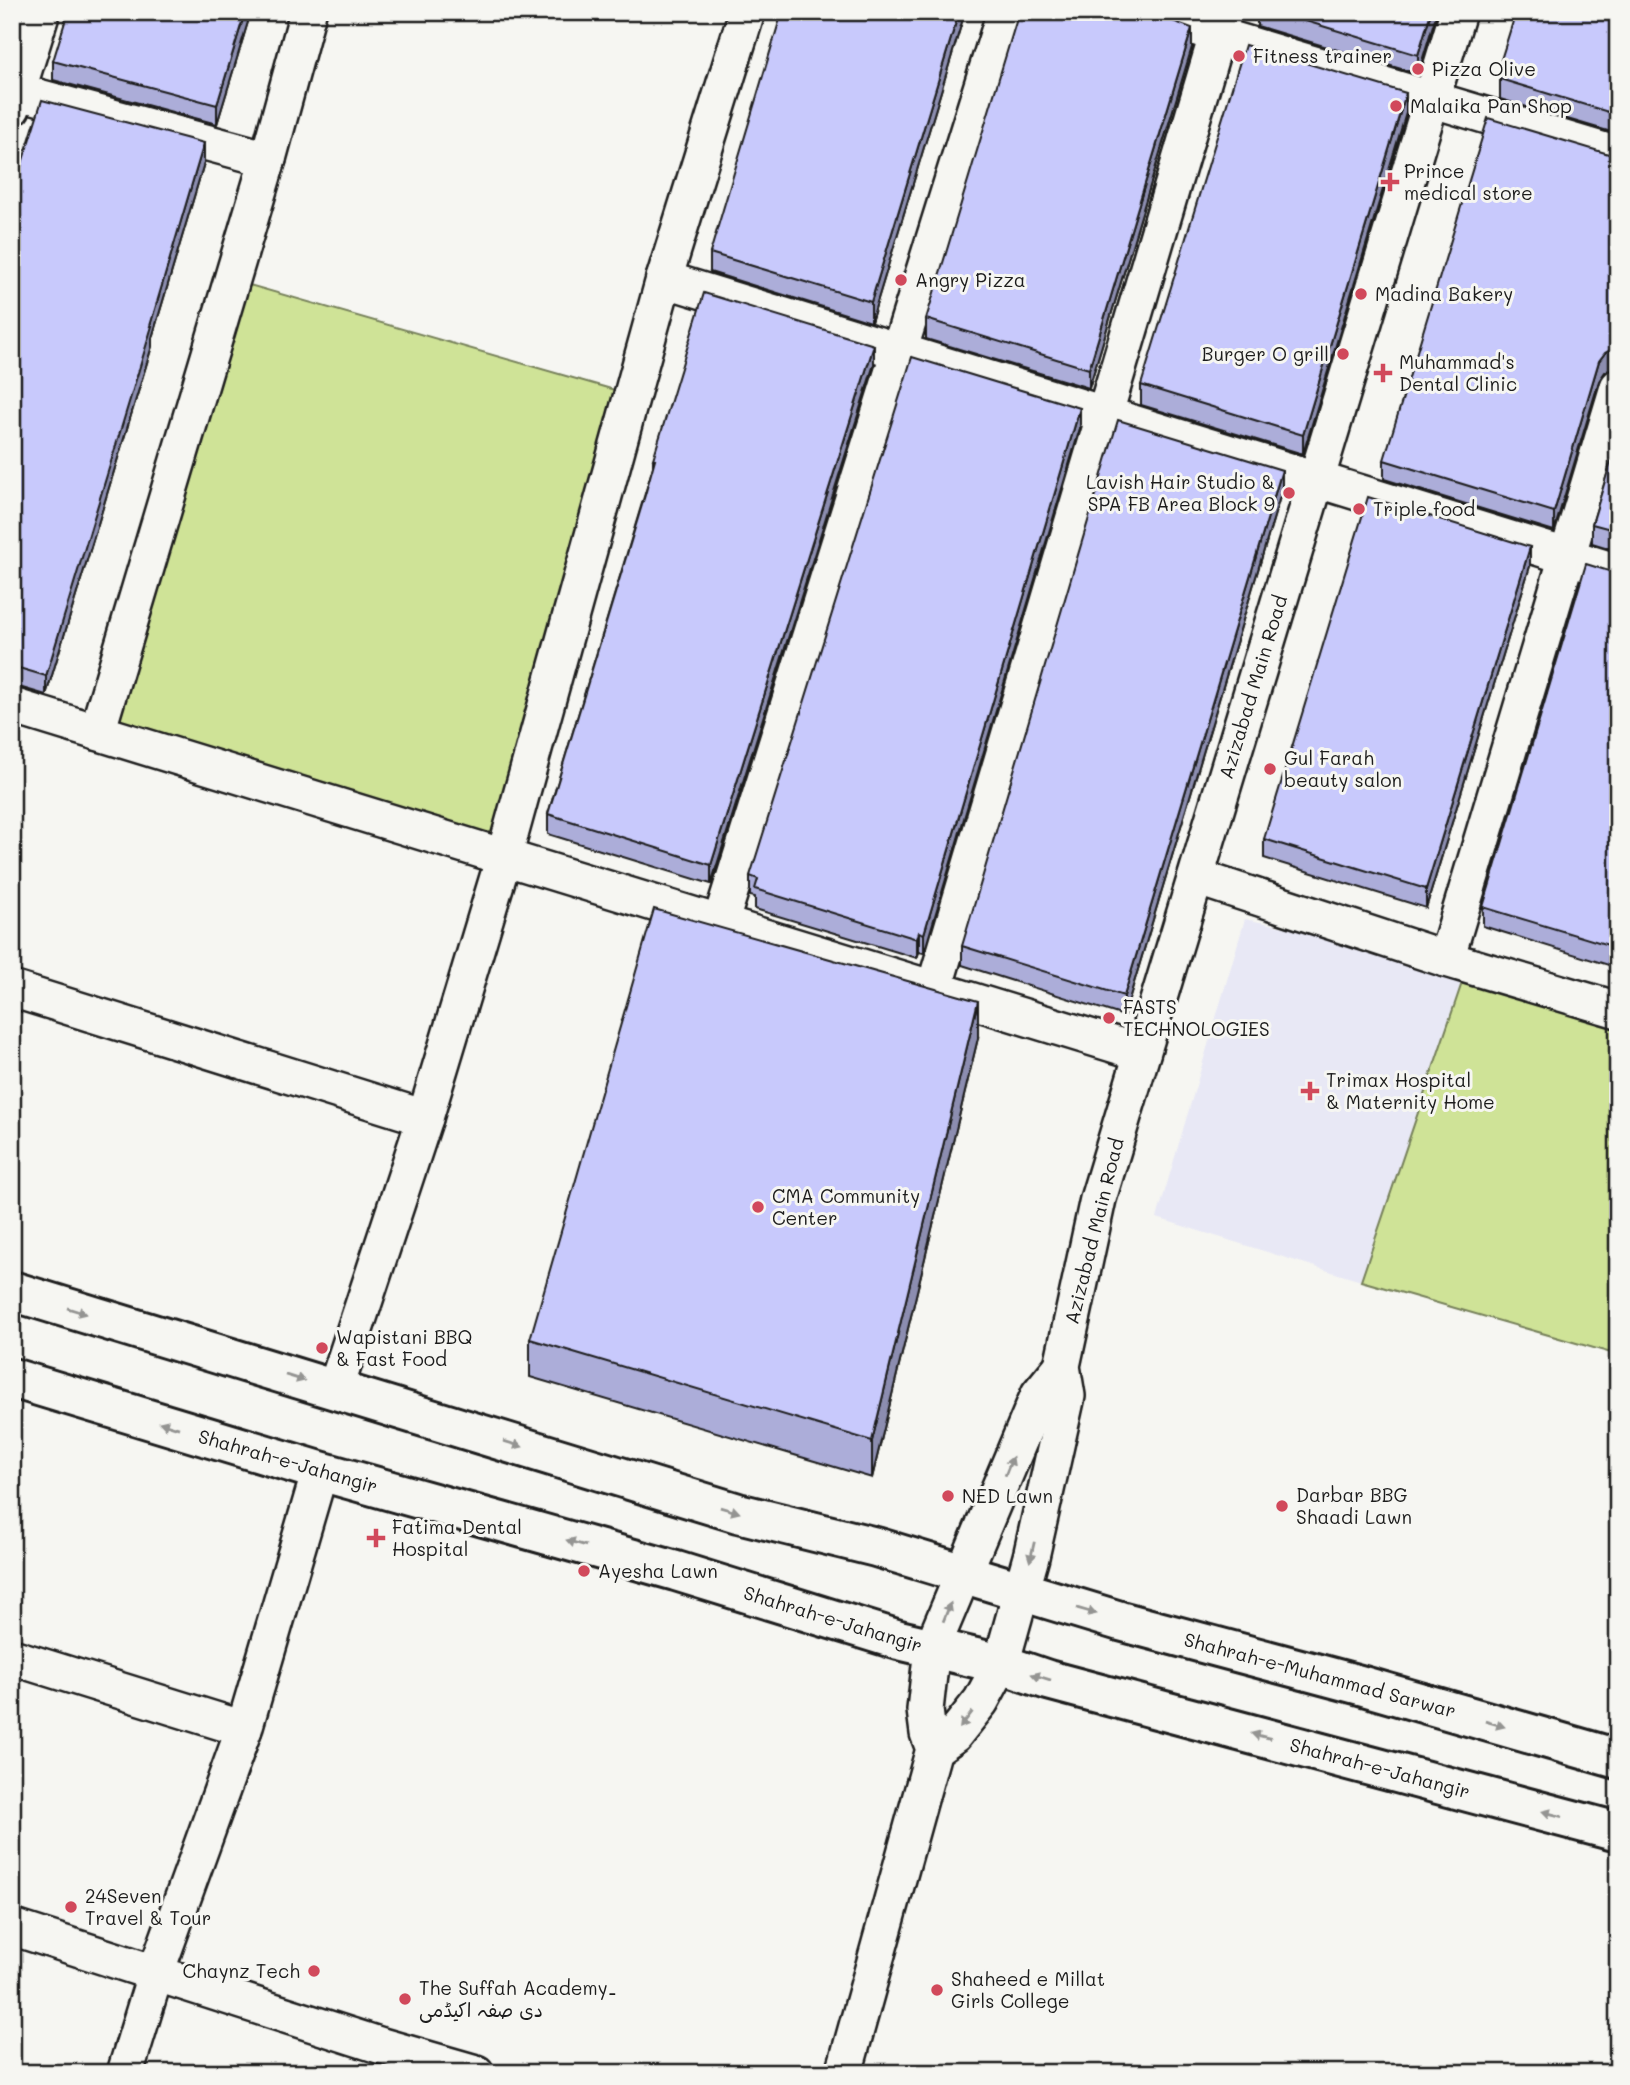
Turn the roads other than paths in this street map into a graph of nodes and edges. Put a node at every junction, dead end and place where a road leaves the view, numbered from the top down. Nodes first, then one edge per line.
1 (42, 12) edge
2 (308, 12) edge
3 (747, 12) edge
4 (1005, 12) edge
5 (1153, 12) edge
6 (1458, 12) edge
7 (1220, 24) edge
8 (14, 97) edge
9 (1432, 98) junction
10 (1618, 155) edge
11 (268, 159) junction
12 (664, 279) junction
13 (900, 351) junction
14 (1618, 387) edge
15 (1105, 414) junction
16 (1316, 479) junction
17 (1567, 556) junction
18 (1618, 572) edge
19 (12, 706) edge
20 (97, 732) junction
21 (504, 858) junction
22 (1196, 877) junction
23 (720, 924) junction
24 (1446, 958) junction
25 (12, 989) edge
26 (934, 989) junction
27 (1618, 1010) edge
28 (1142, 1054) junction
29 (425, 1118) junction
30 (12, 1291) edge
31 (1062, 1366) junction
32 (12, 1378) edge
33 (335, 1390) junction
34 (320, 1471) junction
35 (962, 1574) junction
36 (1022, 1591) junction
37 (932, 1648) junction
38 (12, 1657) edge
39 (1001, 1664) junction
40 (244, 1729) junction
41 (934, 1749) junction
42 (1618, 1759) edge
43 (1618, 1832) edge
44 (12, 1927) edge
45 (156, 1972) junction
46 (378, 2060) edge
47 (125, 2073) edge
48 (476, 2073) edge
49 (844, 2073) edge

1 - 8 street
2 - 11 street
3 - 12 street
4 - 13 street
5 - 7 street
6 - 9 street, Azizabad Main Road
7 - 9 street
7 - 15 street
8 - 11 street
9 - 10 street
9 - 16 street, Azizabad Main Road
11 - 20 street
12 - 13 street
12 - 21 street
13 - 15 street
13 - 23 street
14 - 17 street
15 - 16 street
15 - 26 street
16 - 17 street
16 - 22 street, Azizabad Main Road
17 - 18 street
17 - 24 street
19 - 20 street
20 - 21 street
21 - 23 street
21 - 29 street
22 - 24 street
22 - 28 street, Azizabad Main Road
23 - 26 street
24 - 27 street
25 - 29 street
26 - 28 street
28 - 31 street, Azizabad Main Road
29 - 33 street
30 -> 33 main road
35 -> 31 street, Azizabad Main Road
31 -> 36 street, Azizabad Main Road
34 -> 32 main road, Shahrah-e-Jahangir
33 -> 35 main road
37 -> 34 main road, Shahrah-e-Jahangir
34 - 40 street
35 - 36 main road
37 -> 35 street, Azizabad Main Road
36 - 39 street, Azizabad Main Road
36 -> 42 main road, Shahrah-e-Muhammad Sarwar
37 - 39 main road, Shahrah-e-Jahangir
37 - 41 street, Azizabad Main Road
38 - 40 street
39 -> 41 street, Azizabad Main Road
43 -> 39 main road, Shahrah-e-Jahangir
40 - 45 street
41 - 49 street
44 - 45 street
45 - 46 street
45 - 47 street
46 - 48 street

